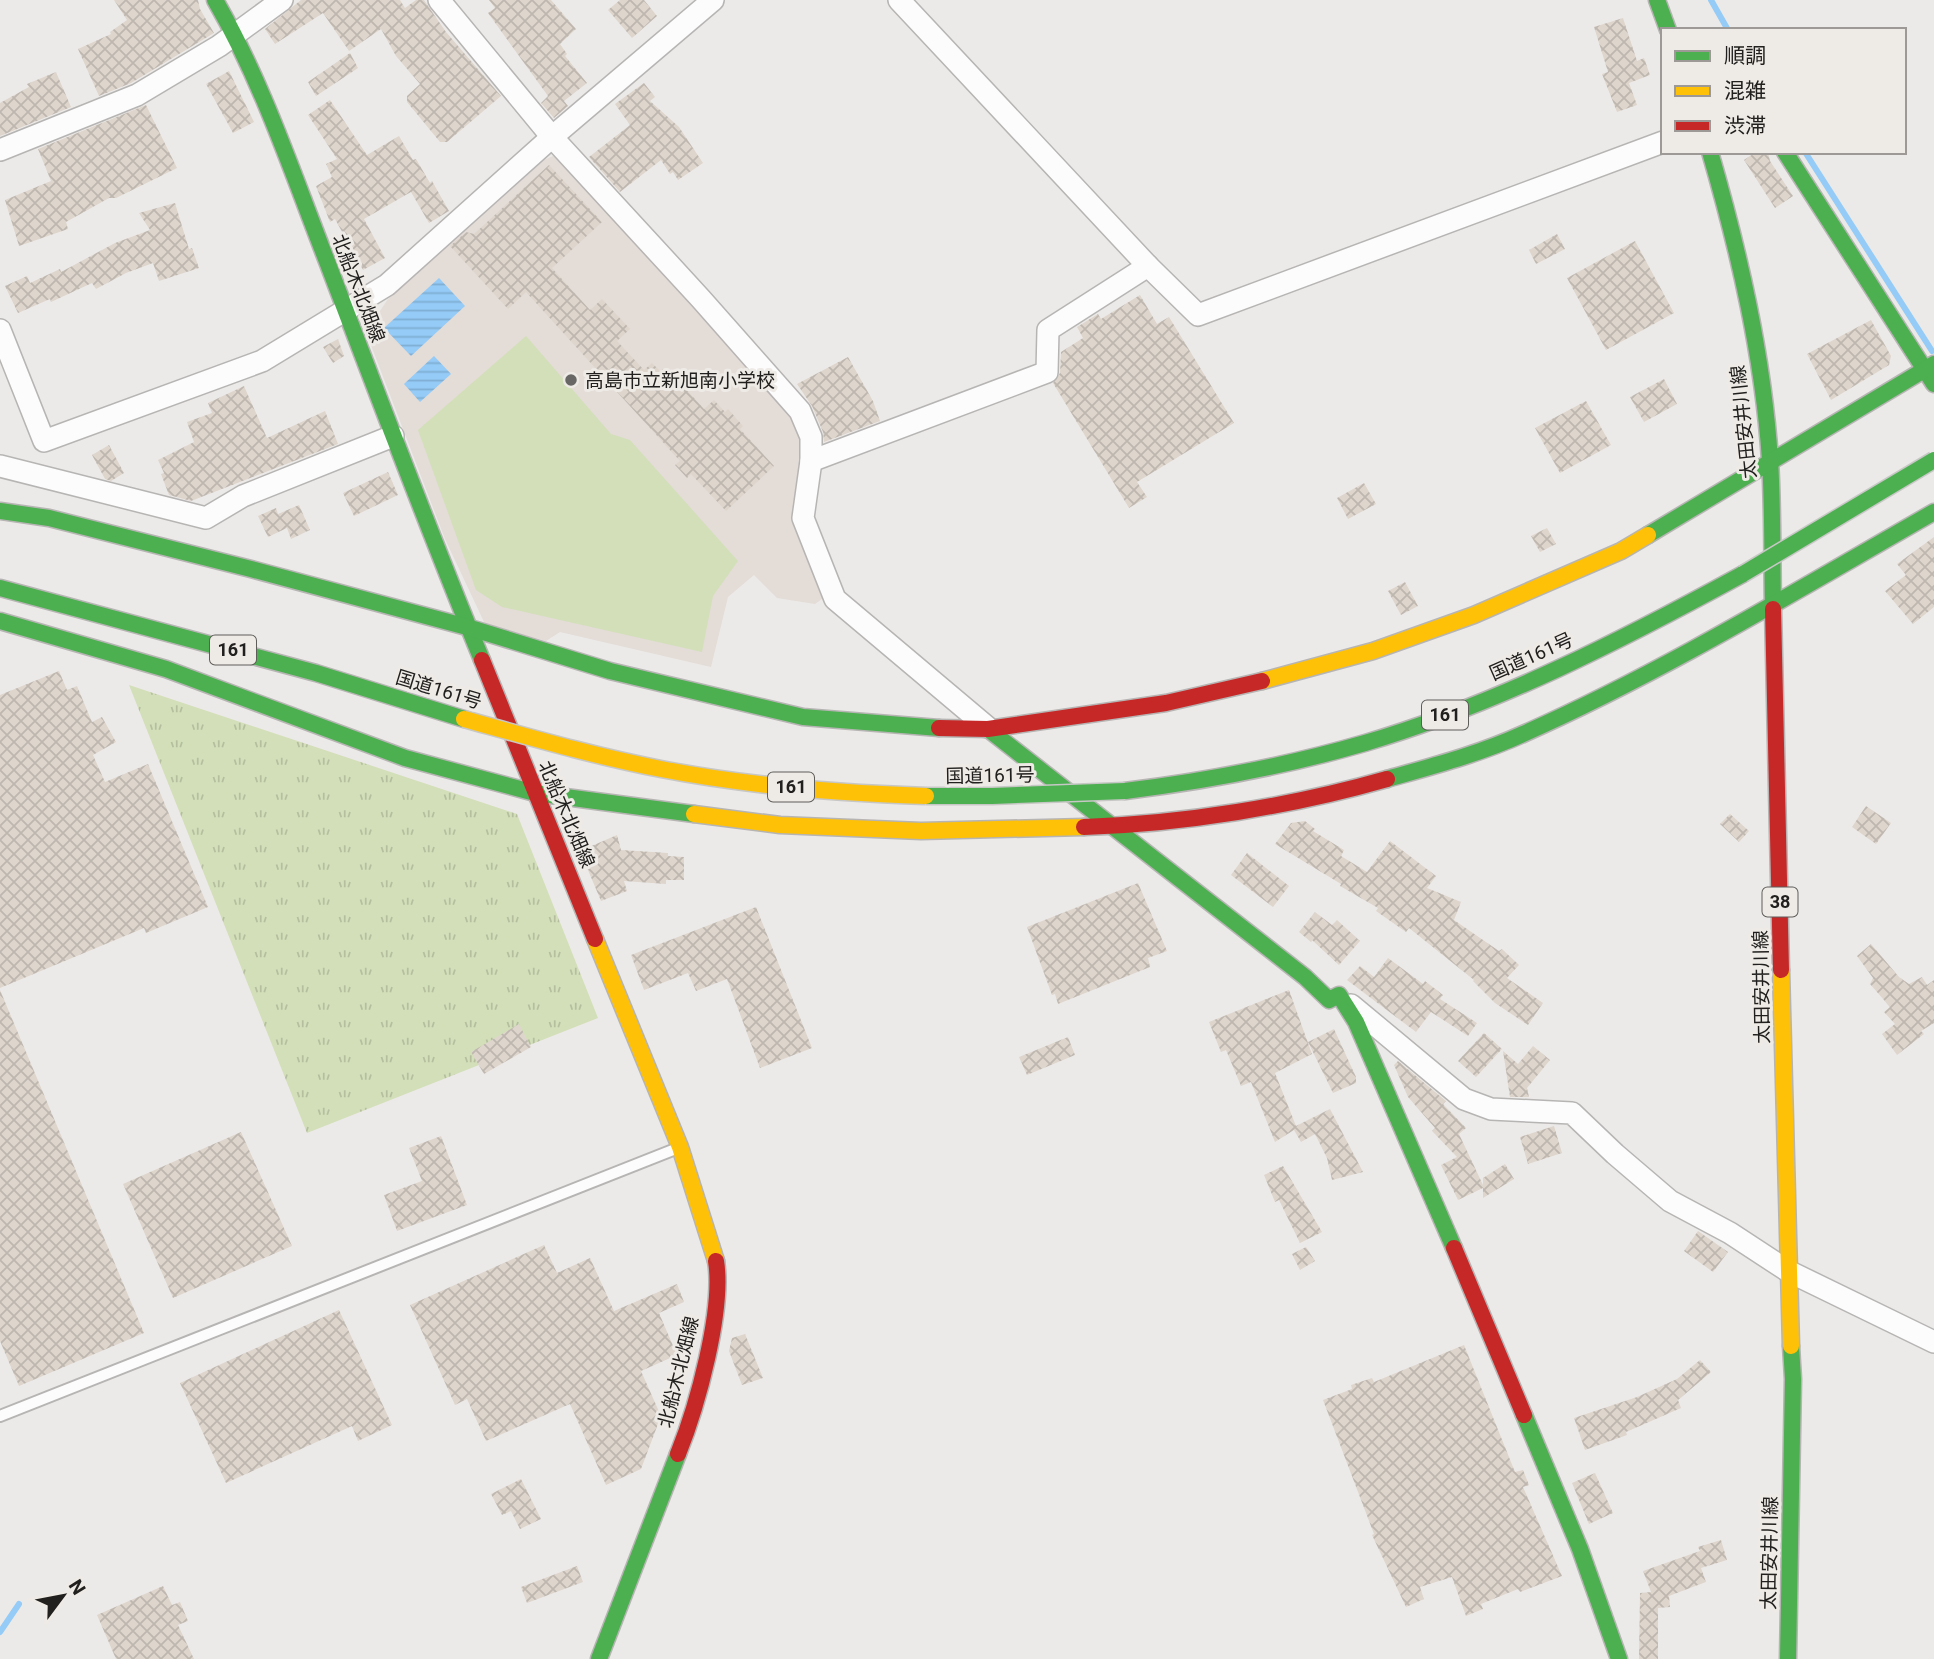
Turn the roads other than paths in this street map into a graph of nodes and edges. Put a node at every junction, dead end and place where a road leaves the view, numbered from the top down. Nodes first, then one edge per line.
1 (215, 0) edge
2 (282, 0) edge
3 (439, 0) edge
4 (713, 0) edge
5 (899, 0) edge
6 (1657, 0) edge
7 (1667, 28) edge
8 (234, 33) junction
9 (552, 137) junction
10 (1661, 143) edge
11 (0, 150) edge
12 (1711, 154) edge
13 (1787, 154) edge
14 (1148, 266) junction
15 (345, 310) junction
16 (0, 330) edge
17 (1929, 366) edge
18 (1934, 384) edge
19 (393, 436) junction
20 (1770, 460) junction
21 (1934, 460) edge
22 (811, 461) junction
23 (0, 466) edge
24 (0, 511) edge
25 (1934, 512) edge
26 (0, 588) edge
27 (1774, 603) junction
28 (0, 621) edge
29 (467, 627) junction
30 (988, 729) junction
31 (535, 793) junction
32 (1114, 826) junction
33 (1339, 995) junction
34 (680, 1147) junction
35 (1788, 1271) junction
36 (1934, 1342) edge
37 (0, 1416) edge
38 (599, 1659) edge
39 (1619, 1659) edge
40 (1788, 1659) edge

1 - 8 main road, 北船木北畑線
2 - 8 street
3 - 9 street
4 - 9 street
5 - 14 street
6 - 7 main road
8 - 11 street
8 - 15 main road, 北船木北畑線
9 - 15 street
9 - 22 street
10 - 14 street
12 - 20 main road, 太田安井川線 / 38
13 - 17 main road
14 - 22 street
15 - 16 street
15 - 19 main road, 北船木北畑線
17 - 18 main road
17 - 20 main road
19 - 23 street
19 - 29 main road, 北船木北畑線
20 - 27 main road, 太田安井川線 / 38
20 - 30 main road
21 - 26 main road, 国道161号 / 161, bridge
22 - 30 street
24 - 29 main road
25 - 27 main road
27 - 32 main road
27 - 35 main road, 太田安井川線 / 38
28 - 31 main road
29 - 30 main road
29 - 31 main road, 北船木北畑線
30 - 32 main road
31 - 32 main road
31 - 34 main road, 北船木北畑線
32 - 33 main road
33 - 35 street
33 - 39 main road
34 - 37 lane
34 - 38 main road, 北船木北畑線
35 - 36 street
35 - 40 main road, 太田安井川線 / 38

